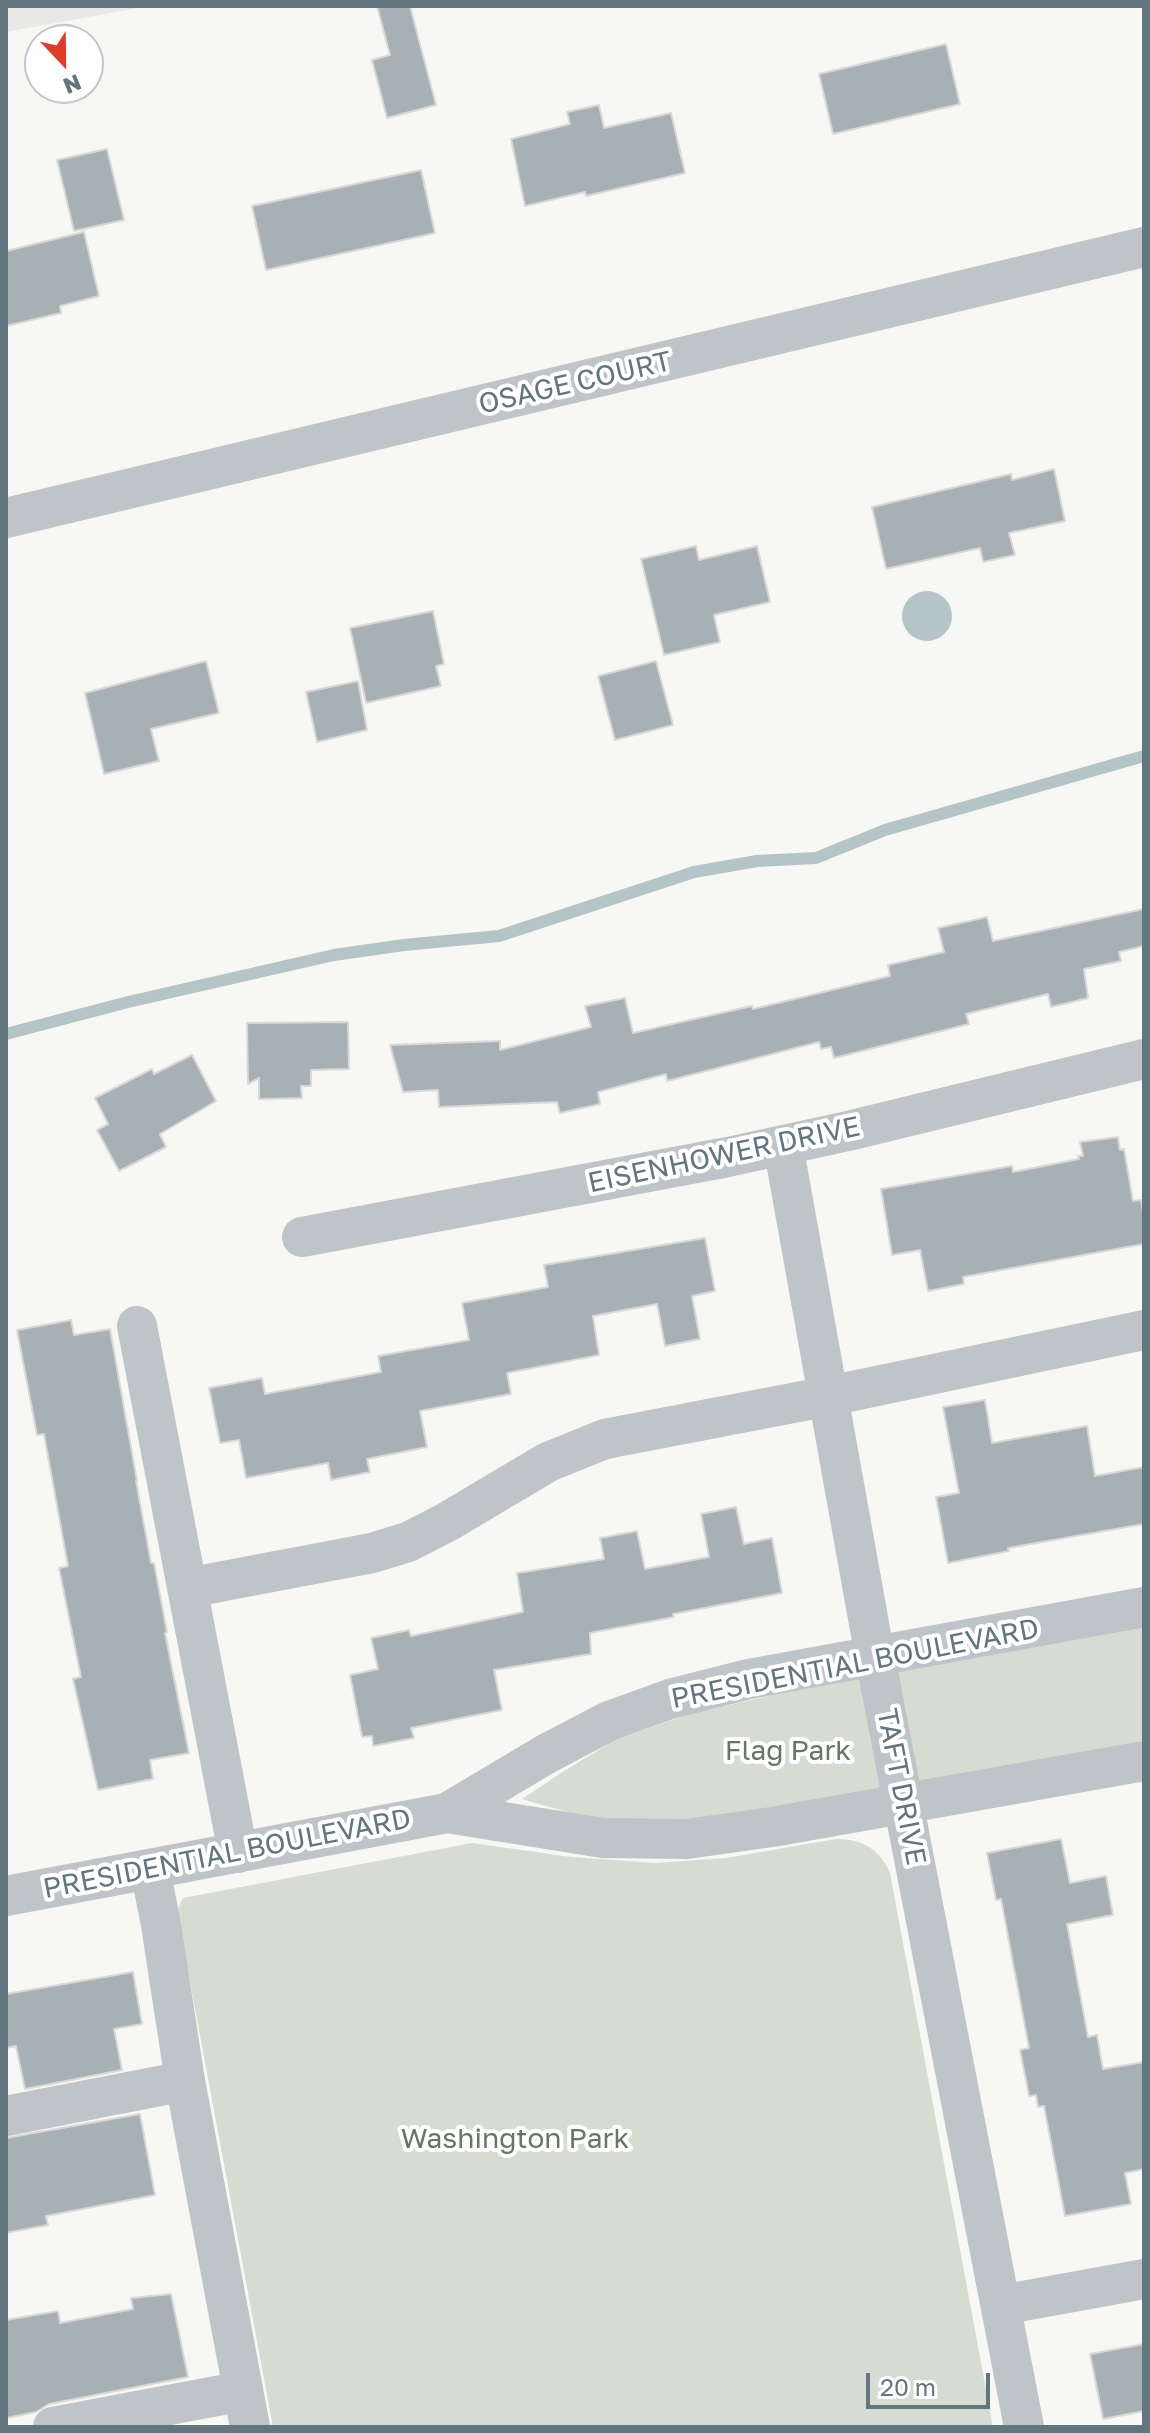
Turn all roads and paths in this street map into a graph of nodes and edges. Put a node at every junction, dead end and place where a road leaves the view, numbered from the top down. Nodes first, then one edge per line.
1 (1144, 247) edge
2 (6, 518) edge
3 (1144, 1059) edge
4 (783, 1145) junction
5 (302, 1237) dead end
6 (137, 1326) dead end
7 (1144, 1330) edge
8 (829, 1396) junction
9 (187, 1588) junction
10 (1144, 1607) edge
11 (875, 1657) junction
12 (1144, 1761) edge
13 (904, 1804) junction
14 (447, 1813) junction
15 (238, 1853) junction
16 (150, 1869) junction
17 (6, 1896) edge
18 (185, 2081) junction
19 (6, 2116) edge
20 (1144, 2279) edge
21 (1001, 2305) junction
22 (246, 2409) edge
23 (53, 2427) edge
24 (1024, 2427) edge

1 - 2 street, OSAGE COURT
3 - 4 street, EISENHOWER DRIVE
4 - 5 street, EISENHOWER DRIVE
4 - 8 street, TAFT DRIVE
6 - 9 street
7 - 8 street
8 - 9 street
8 - 11 street, TAFT DRIVE
9 - 15 street
10 - 11 street, PRESIDENTIAL BOULEVARD
11 - 13 street, TAFT DRIVE
11 - 14 street, PRESIDENTIAL BOULEVARD
12 - 13 street, PRESIDENTIAL BOULEVARD
13 - 14 street, PRESIDENTIAL BOULEVARD
13 - 21 street, TAFT DRIVE
14 - 15 street, PRESIDENTIAL BOULEVARD
15 - 16 street, PRESIDENTIAL BOULEVARD
16 - 17 street, PRESIDENTIAL BOULEVARD
16 - 18 street
18 - 19 street
18 - 22 street
20 - 21 street
21 - 24 street, TAFT DRIVE
22 - 23 street

